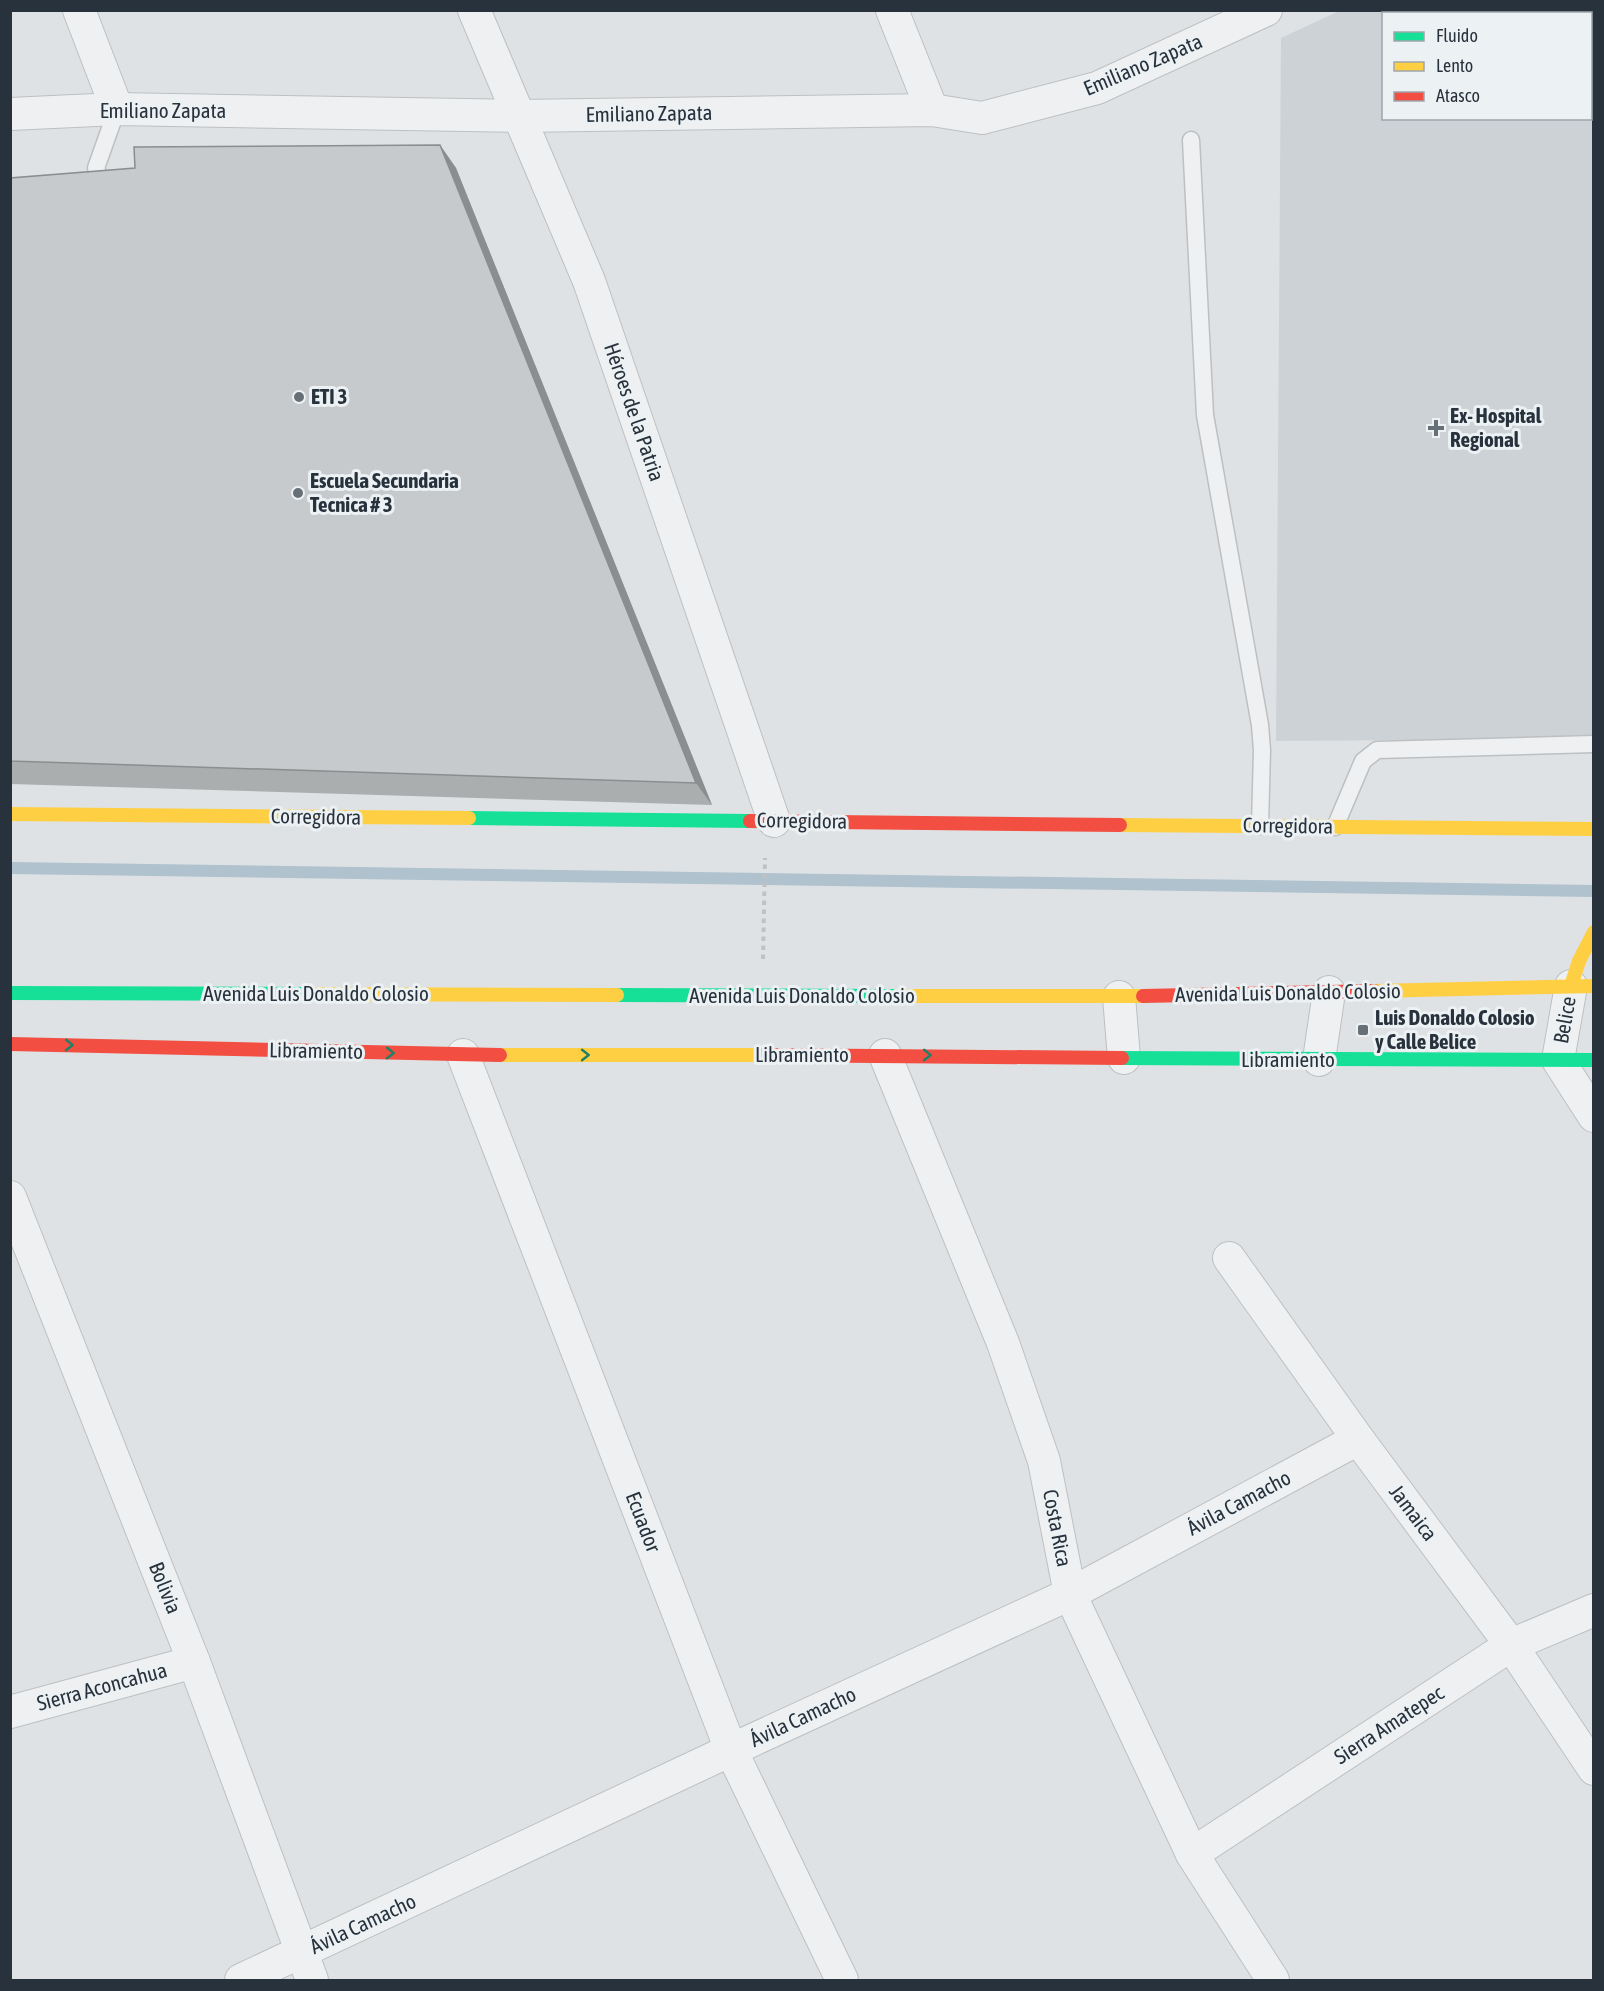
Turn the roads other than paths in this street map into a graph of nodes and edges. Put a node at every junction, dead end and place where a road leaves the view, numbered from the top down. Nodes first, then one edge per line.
1 (79, 10) edge
2 (474, 10) edge
3 (892, 10) edge
4 (1266, 10) edge
5 (117, 110) junction
6 (932, 110) junction
7 (10, 114) edge
8 (518, 116) junction
9 (1191, 140) dead end
10 (111, 211) edge
11 (1593, 744) edge
12 (10, 814) edge
13 (774, 821) junction
14 (1260, 826) junction
15 (1335, 827) junction
16 (1593, 829) edge
17 (1593, 932) edge
18 (1582, 986) edge
19 (1329, 992) junction
20 (10, 993) edge
21 (1119, 997) junction
22 (10, 1044) edge
23 (463, 1055) junction
24 (885, 1055) junction
25 (1124, 1058) junction
26 (1318, 1060) junction
27 (1558, 1060) junction
28 (1593, 1060) edge
29 (1593, 1116) edge
30 (10, 1197) edge
31 (1229, 1258) dead end
32 (1358, 1439) junction
33 (1070, 1594) junction
34 (1593, 1610) edge
35 (1511, 1645) junction
36 (194, 1662) junction
37 (10, 1712) edge
38 (731, 1750) junction
39 (1593, 1769) edge
40 (1192, 1854) junction
41 (306, 1967) edge
42 (241, 1980) edge
43 (842, 1980) edge
44 (1273, 1980) edge

1 - 5 street
2 - 8 street, Héroes de la Patria
3 - 6 street
4 - 6 street, Emiliano Zapata
5 - 7 street, Emiliano Zapata
5 - 8 street, Emiliano Zapata
5 - 10 lane
6 - 8 street, Emiliano Zapata
8 - 13 street, Héroes de la Patria
9 - 14 lane
11 - 15 lane
12 - 13 street, Corregidora
13 - 14 street, Corregidora
14 - 15 street, Corregidora
15 - 16 street, Corregidora
17 - 18 street
18 - 19 street, Avenida Luis Donaldo Colosio
18 - 27 street, Belice
19 - 21 street, Avenida Luis Donaldo Colosio
19 - 26 street
20 - 21 street, Avenida Luis Donaldo Colosio
21 - 25 street
22 -> 23 street, Libramiento
23 -> 24 street, Libramiento
23 - 38 street, Ecuador
24 -> 25 street, Libramiento
24 - 33 street, Costa Rica
25 - 26 street, Libramiento
26 - 27 street, Libramiento
27 - 28 street, Libramiento
27 - 29 street, Belice
30 - 36 street, Bolivia
31 - 32 street, Jamaica
32 - 33 street, Ávila Camacho
32 - 35 street, Jamaica
33 - 38 street, Ávila Camacho
33 - 40 street, Costa Rica
34 - 35 street, Sierra Amatepec
35 - 39 street, Jamaica
35 - 40 street, Sierra Amatepec
36 - 37 street, Sierra Aconcahua
36 - 41 street, Bolivia
38 - 41 street, Ávila Camacho
38 - 43 street, Ecuador
40 - 44 street, Costa Rica
41 - 42 street, Ávila Camacho

